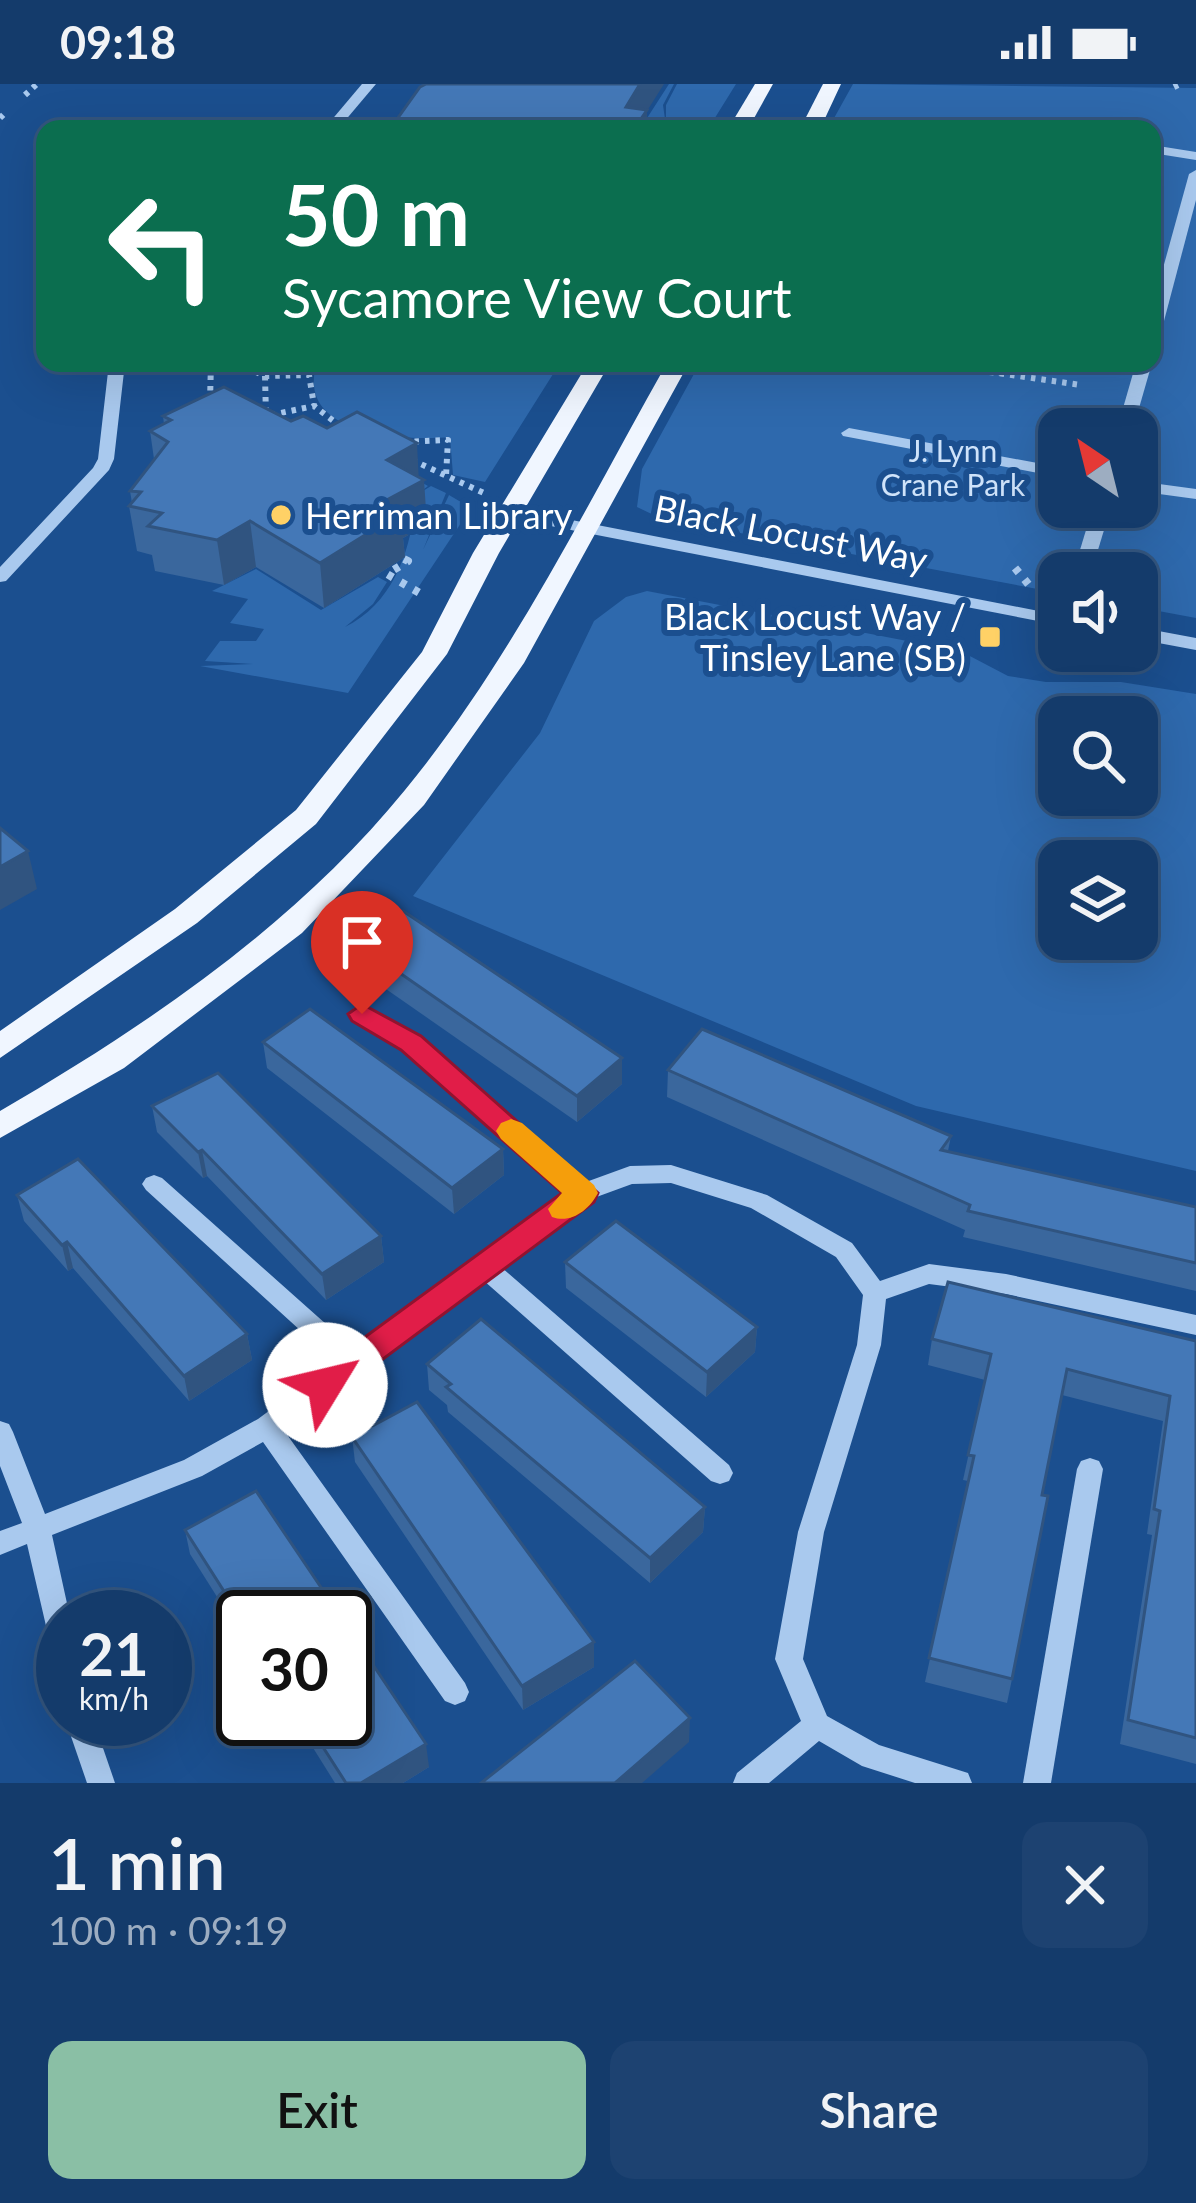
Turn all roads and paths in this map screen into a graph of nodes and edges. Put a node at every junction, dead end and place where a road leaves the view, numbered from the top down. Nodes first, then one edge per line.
1 (37, 84) edge
2 (369, 84) edge
3 (764, 84) edge
4 (832, 84) edge
5 (25, 95) dead end
6 (339, 120) edge
7 (743, 120) edge
8 (814, 120) edge
9 (1161, 150) edge
10 (1196, 156) edge
11 (1196, 173) edge
12 (1161, 298) edge
13 (116, 372) edge
14 (212, 372) edge
15 (256, 372) edge
16 (593, 372) edge
17 (673, 372) edge
18 (980, 372) edge
19 (999, 372) edge
20 (1142, 372) edge
21 (998, 375) junction
22 (265, 376) junction
23 (1081, 385) dead end
24 (210, 405) edge
25 (314, 406) junction
26 (1131, 408) edge
27 (266, 416) junction
28 (254, 418) edge
29 (849, 433) dead end
30 (386, 439) edge
31 (329, 442) edge
32 (407, 458) edge
33 (1038, 468) edge
34 (446, 476) junction
35 (1158, 488) edge
36 (1196, 494) edge
37 (498, 504) junction
38 (583, 527) junction
39 (404, 559) dead end
40 (1015, 568) dead end
41 (0, 577) edge
42 (1031, 589) dead end
43 (423, 595) dead end
44 (1038, 616) edge
45 (1158, 637) edge
46 (1196, 644) edge
47 (362, 1014) dead end
48 (0, 1047) edge
49 (0, 1126) edge
50 (154, 1184) dead end
51 (583, 1193) junction
52 (486, 1268) junction
53 (875, 1293) junction
54 (1196, 1325) edge
55 (354, 1364) junction
56 (267, 1427) junction
57 (0, 1432) edge
58 (1090, 1469) dead end
59 (720, 1473) dead end
60 (37, 1528) junction
61 (0, 1543) edge
62 (51, 1590) edge
63 (455, 1693) dead end
64 (817, 1725) junction
65 (88, 1746) edge
66 (101, 1783) edge
67 (747, 1783) edge
68 (958, 1783) edge
69 (1037, 1783) edge

1 - 5 path
2 - 6 street
3 - 7 main road
4 - 8 main road
9 - 10 street
11 - 12 street
13 - 41 street
14 - 24 path
15 - 22 path
16 - 37 main road
17 - 38 main road
18 - 21 path
19 - 21 path
20 - 26 street
21 - 23 path
22 - 25 path
22 - 27 path
25 - 27 path
25 - 31 path
27 - 28 path
29 - 33 street
30 - 34 path
32 - 34 path
34 - 37 path
35 - 36 street
37 - 38 street, Black Locust Way
37 - 48 main road
38 - 44 street, Black Locust Way
38 - 49 main road
39 - 43 path
40 - 42 path
45 - 46 street
47 - 51 street
50 - 55 street
51 - 52 street
51 - 53 street
52 - 55 street
52 - 59 street
53 - 54 street
53 - 64 street
55 - 56 street
56 - 60 street
56 - 63 street
57 - 60 street
58 - 69 street
60 - 61 street
60 - 62 street
64 - 67 street
64 - 68 street
65 - 66 street

